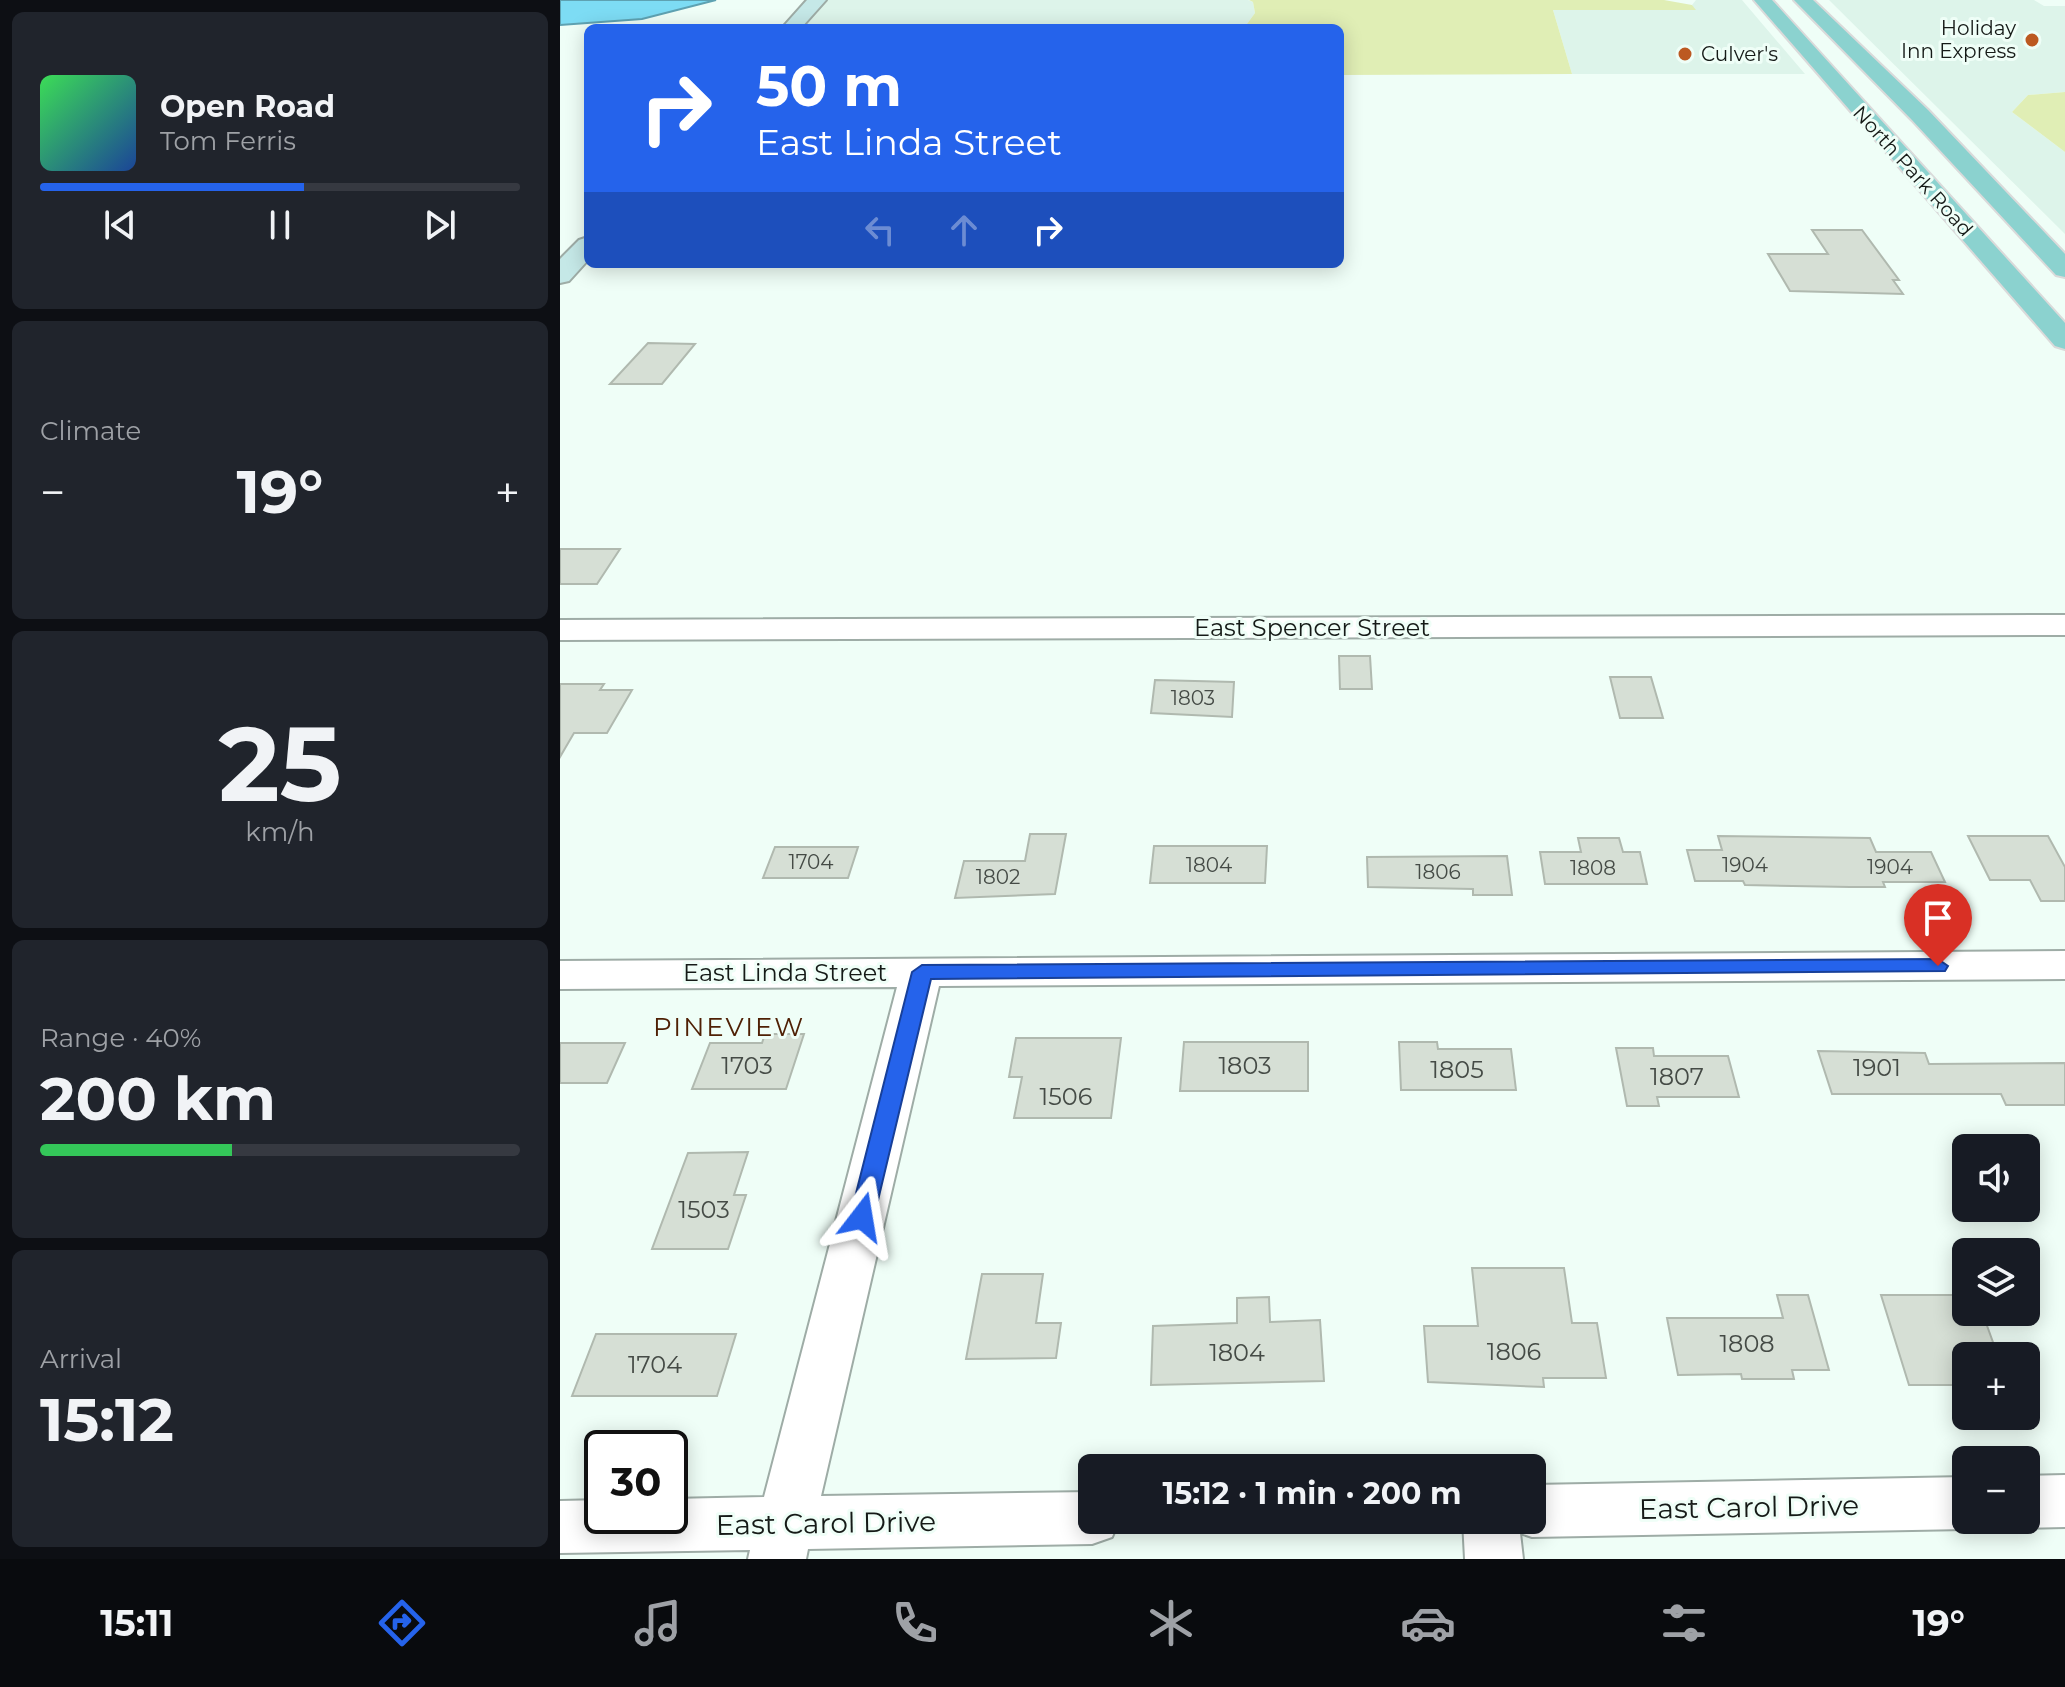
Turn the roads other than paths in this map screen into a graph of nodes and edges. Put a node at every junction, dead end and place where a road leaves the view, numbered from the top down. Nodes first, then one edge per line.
1 (817, 0) edge
2 (1763, 0) edge
3 (1803, 0) edge
4 (795, 24) edge
5 (1786, 29) junction
6 (1889, 87) junction
7 (1937, 198) junction
8 (584, 249) edge
9 (2065, 269) edge
10 (560, 275) edge
11 (2065, 277) edge
12 (2065, 340) edge
13 (2065, 625) edge
14 (560, 630) edge
15 (2065, 965) edge
16 (922, 972) junction
17 (560, 975) edge
18 (2065, 1501) edge
19 (2040, 1502) edge
20 (1952, 1503) edge
21 (1546, 1511) edge
22 (1078, 1519) edge
23 (560, 1527) edge
24 (1492, 1534) edge
25 (782, 1541) edge
26 (1494, 1559) edge

1 - 4 street
2 - 5 main road, North Park Road
3 - 6 main road, North Park Road
5 - 6 main road
5 - 7 main road, North Park Road
6 - 9 main road, North Park Road
7 - 11 main road
7 - 12 main road, North Park Road
8 - 10 street
13 - 14 street, East Spencer Street
15 - 16 street, East Linda Street
16 - 17 street, East Linda Street
16 - 25 street
18 - 19 street
20 - 21 street, East Carol Drive
22 - 25 street, East Carol Drive
23 - 25 street, East Carol Drive
24 - 26 street

